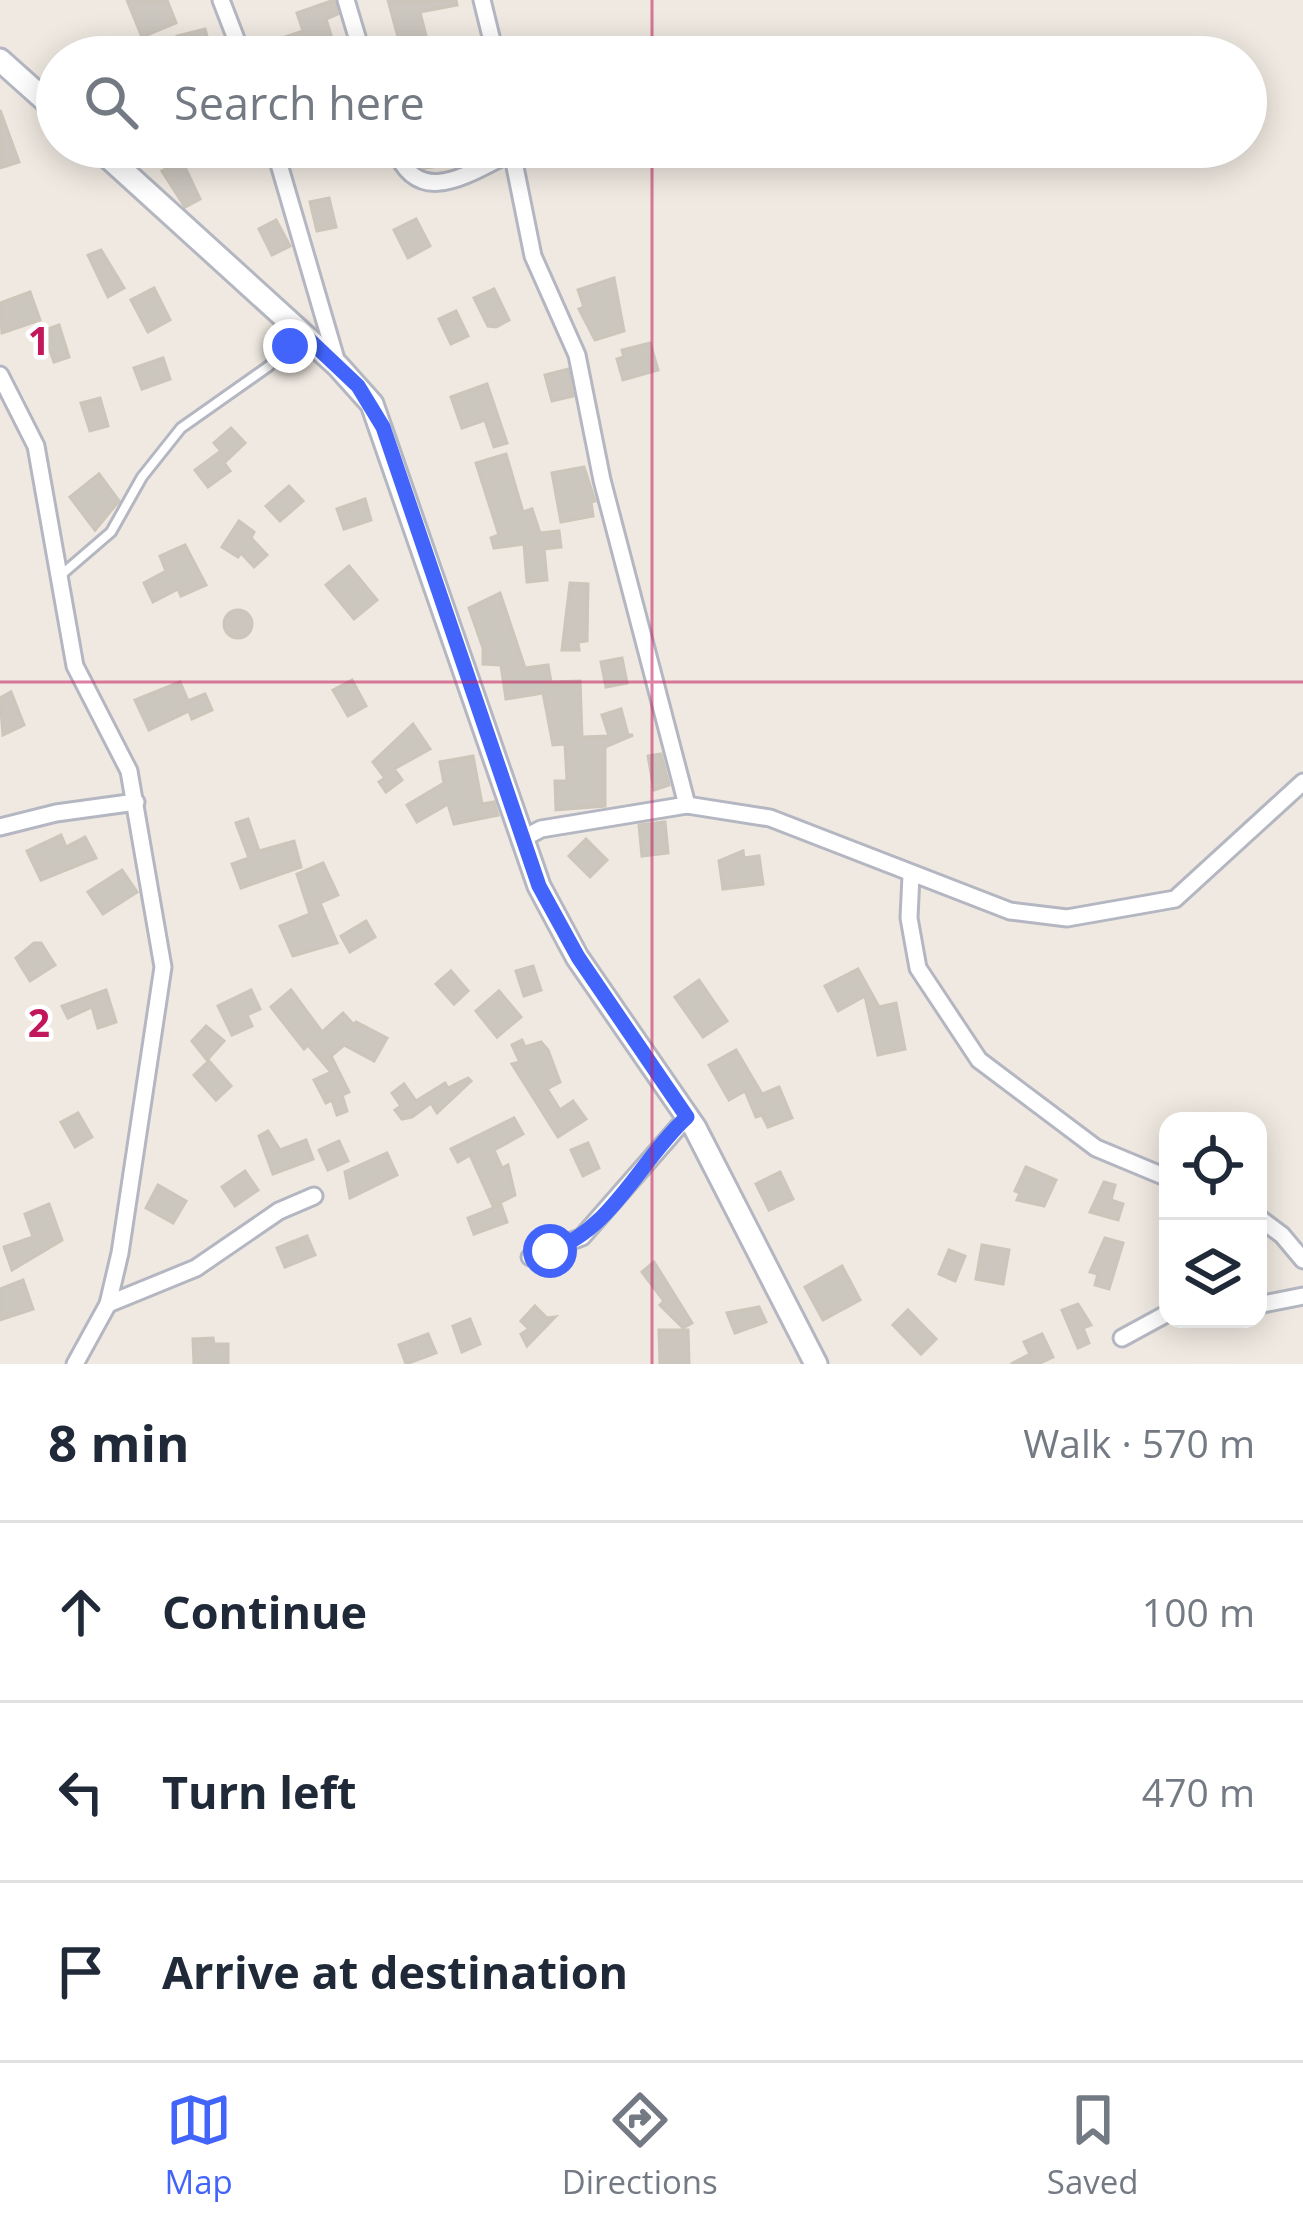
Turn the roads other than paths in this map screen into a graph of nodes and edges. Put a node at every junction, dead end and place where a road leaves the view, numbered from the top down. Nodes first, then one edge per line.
1 (221, 0) edge
2 (346, 0) edge
3 (482, 0) edge
4 (235, 36) edge
5 (357, 36) edge
6 (491, 36) edge
7 (0, 60) edge
8 (36, 92) edge
9 (121, 168) edge
10 (280, 168) edge
11 (402, 168) edge
12 (474, 168) edge
13 (518, 168) edge
14 (302, 333) junction
15 (338, 366) junction
16 (0, 375) edge
17 (60, 576) junction
18 (1303, 782) edge
19 (136, 802) junction
20 (687, 805) junction
21 (0, 827) edge
22 (520, 840) junction
23 (911, 875) junction
24 (687, 1117) junction
25 (1159, 1174) edge
26 (314, 1196) dead end
27 (1262, 1220) edge
28 (530, 1257) dead end
29 (1303, 1260) edge
30 (1303, 1296) edge
31 (1267, 1303) edge
32 (109, 1304) junction
33 (1159, 1317) edge
34 (1122, 1338) dead end
35 (75, 1364) edge
36 (817, 1364) edge

1 - 4 street
2 - 5 street
3 - 6 street
7 - 8 street
9 - 14 street
10 - 15 street
11 - 12 street
13 - 20 street
14 - 15 street
14 - 17 lane
15 - 22 street
16 - 17 street
17 - 19 street
18 - 23 street
19 - 21 street
19 - 32 street
20 - 22 street
20 - 23 street
22 - 24 street
23 - 25 street
24 - 28 street
24 - 36 street
26 - 32 street
27 - 29 street
30 - 31 street
32 - 35 street
33 - 34 street

